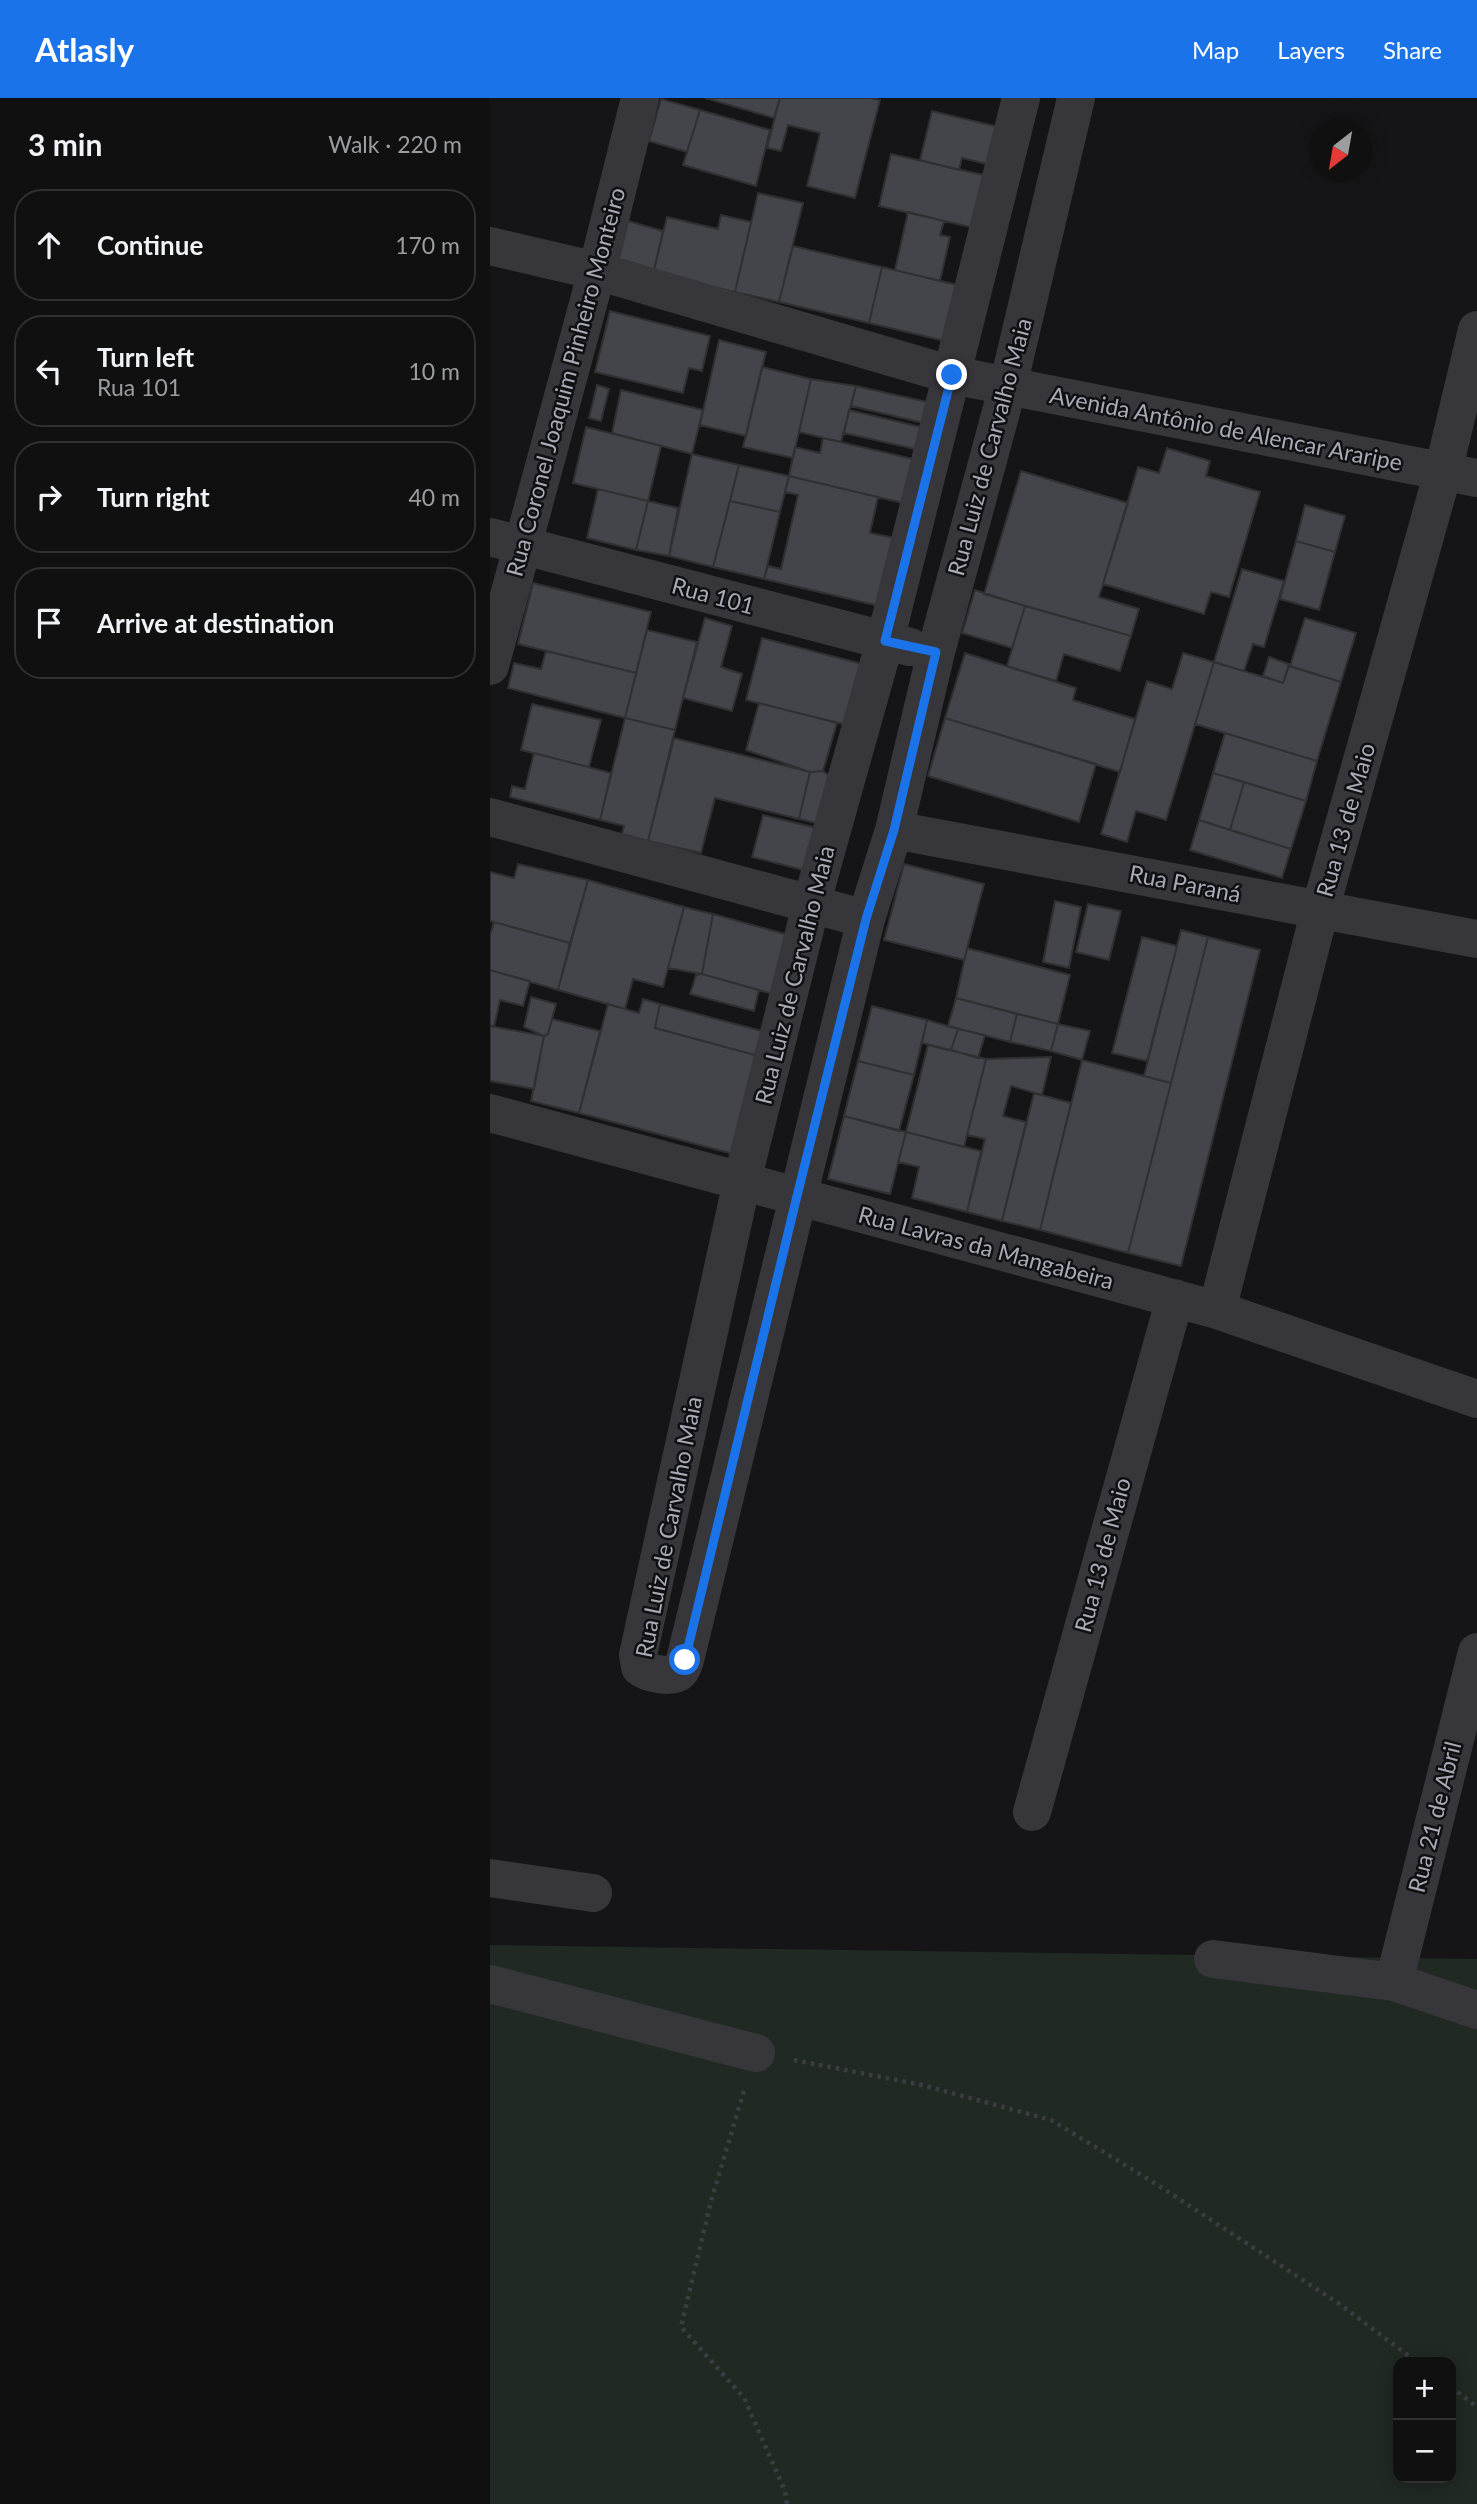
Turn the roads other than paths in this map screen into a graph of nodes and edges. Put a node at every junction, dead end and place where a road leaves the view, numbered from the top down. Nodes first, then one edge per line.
1 (640, 98) edge
2 (1020, 98) edge
3 (1074, 103) edge
4 (490, 246) edge
5 (597, 271) junction
6 (1477, 330) edge
7 (952, 375) junction
8 (1008, 386) junction
9 (1460, 475) edge
10 (506, 541) edge
11 (885, 641) junction
12 (936, 652) junction
13 (490, 666) edge
14 (490, 817) edge
15 (894, 830) junction
16 (811, 905) junction
17 (1320, 909) junction
18 (866, 919) junction
19 (1477, 939) edge
20 (490, 1113) edge
21 (742, 1181) junction
22 (797, 1196) junction
23 (1175, 1298) junction
24 (1217, 1310) junction
25 (1477, 1399) edge
26 (1477, 1652) edge
27 (1032, 1812) dead end
28 (490, 1878) edge
29 (593, 1893) dead end
30 (1213, 1959) dead end
31 (1394, 1982) junction
32 (490, 1984) edge
33 (1477, 2010) edge
34 (756, 2053) road end

1 - 5 street, Rua Coronel Joaquim Pinheiro Monteiro
2 - 3 street
2 - 7 street, Rua Luiz de Carvalho Maia
3 - 8 street, Rua Luiz de Carvalho Maia
4 - 5 street, Avenida Antônio de Alencar Araripe
5 - 7 street, Avenida Antônio de Alencar Araripe
5 - 10 street, Rua Coronel Joaquim Pinheiro Monteiro
6 - 9 street, Rua 13 de Maio
7 - 8 street, Avenida Antônio de Alencar Araripe
7 - 11 street, Rua Luiz de Carvalho Maia
8 - 9 street, Avenida Antônio de Alencar Araripe
8 - 12 street, Rua Luiz de Carvalho Maia
9 - 17 street, Rua 13 de Maio
10 - 11 street, Rua 101
10 - 13 street, Rua Coronel Joaquim Pinheiro Monteiro
11 - 12 street, Rua 101
11 - 16 street, Rua Luiz de Carvalho Maia
12 - 15 street, Rua Luiz de Carvalho Maia
14 - 16 street
15 - 17 street, Rua Paraná
15 - 18 street, Rua Luiz de Carvalho Maia
16 - 18 street
16 - 21 street, Rua Luiz de Carvalho Maia
17 - 19 street, Rua Paraná
17 - 24 street, Rua 13 de Maio
18 - 22 street, Rua Luiz de Carvalho Maia
20 - 21 street, Rua Lavras da Mangabeira
21 - 22 street, Rua Lavras da Mangabeira
21 - 22 street, Rua Luiz de Carvalho Maia
22 - 23 street, Rua Lavras da Mangabeira
23 - 24 street, Rua Lavras da Mangabeira
23 - 27 street, Rua 13 de Maio
24 - 25 street, Rua Lavras da Mangabeira
26 - 31 street, Rua 21 de Abril
28 - 29 street
30 - 31 street
31 - 33 street
32 - 34 street

